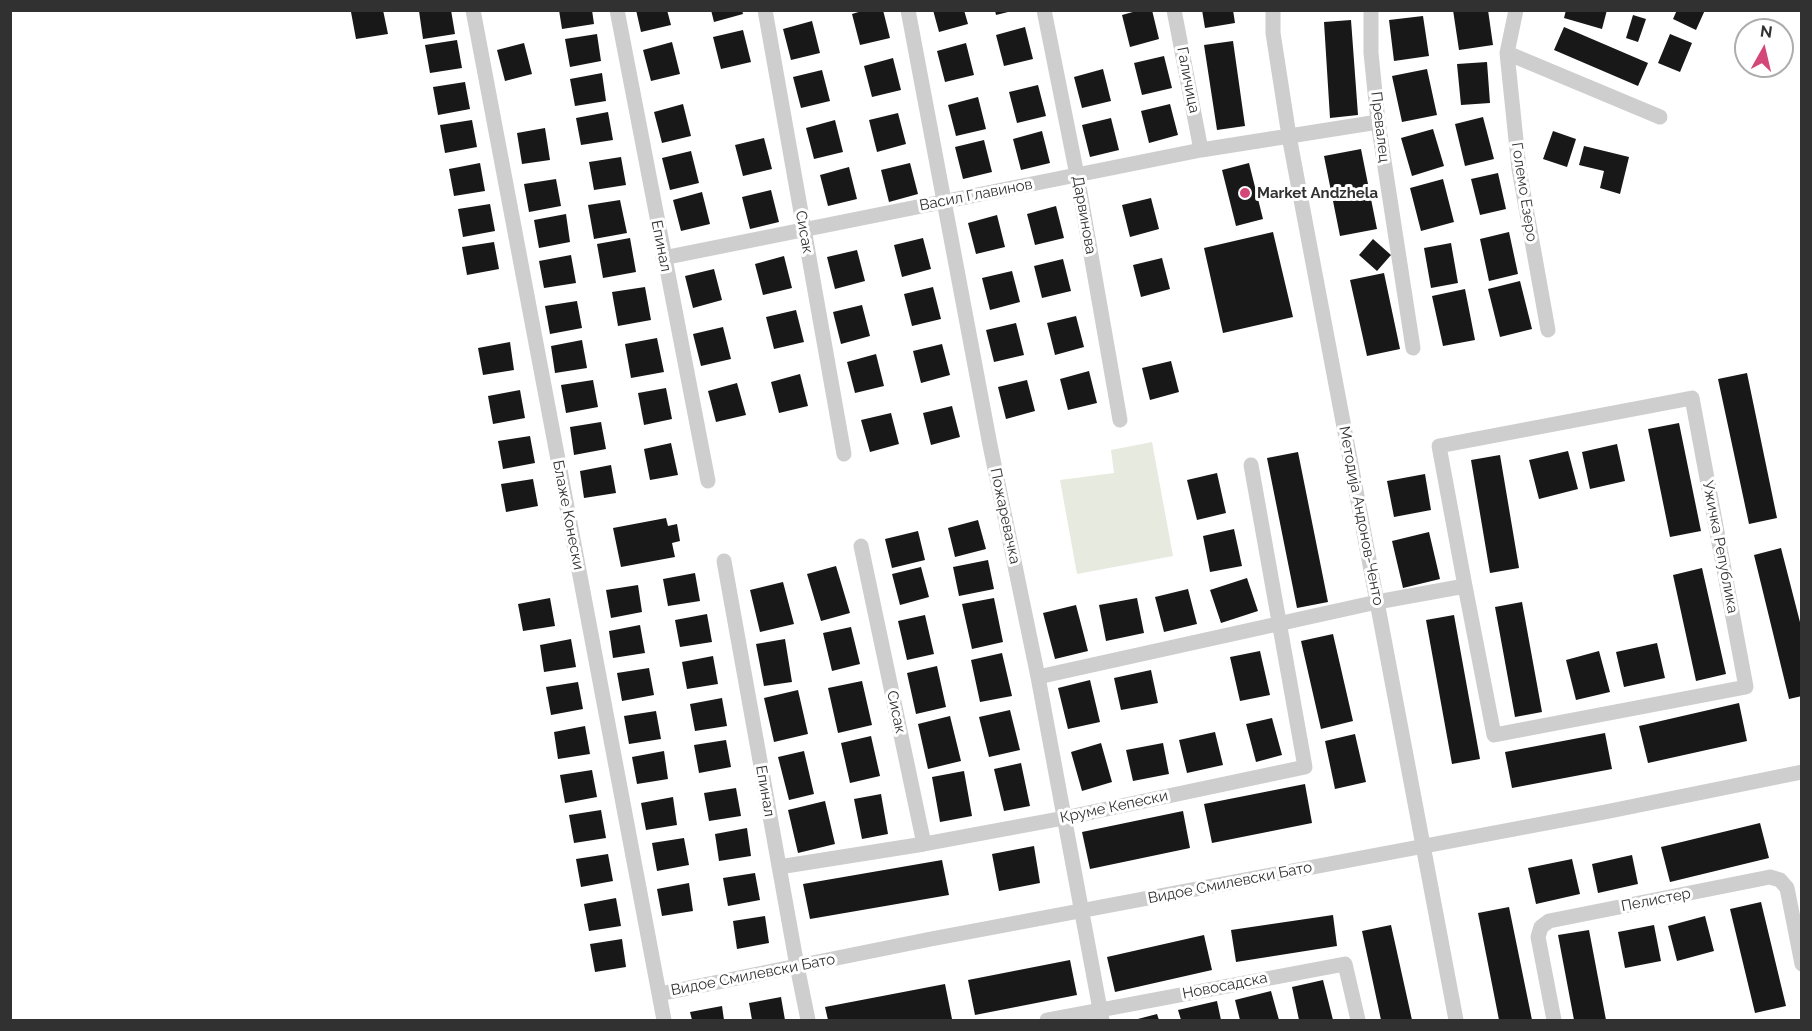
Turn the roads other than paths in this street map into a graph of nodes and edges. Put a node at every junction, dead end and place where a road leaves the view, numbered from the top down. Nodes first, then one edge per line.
1 (473, 10) edge
2 (617, 10) edge
3 (765, 10) edge
4 (908, 10) edge
5 (1044, 10) edge
6 (1174, 10) edge
7 (1273, 10) edge
8 (1371, 10) edge
9 (1516, 10) edge
10 (1507, 52) junction
11 (1660, 117) dead end
12 (1378, 122) junction
13 (1289, 136) junction
14 (1201, 150) junction
15 (1077, 175) junction
16 (944, 201) junction
17 (804, 229) junction
18 (663, 258) junction
19 (1548, 330) dead end
20 (1413, 348) dead end
21 (1120, 420) dead end
22 (844, 454) dead end
23 (1251, 465) dead end
24 (708, 481) dead end
25 (861, 546) dead end
26 (724, 561) dead end
27 (1466, 586) junction
28 (1377, 602) junction
29 (1279, 623) junction
30 (1038, 677) junction
31 (1802, 772) edge
32 (1064, 818) junction
33 (924, 844) junction
34 (1423, 847) junction
35 (779, 867) junction
36 (1083, 911) junction
37 (1802, 964) edge
38 (797, 966) junction
39 (659, 994) junction
40 (1101, 1015) edge
41 (663, 1020) edge
42 (808, 1020) edge
43 (1047, 1020) edge
44 (1358, 1020) edge
45 (1456, 1020) edge
46 (1554, 1020) edge

1 - 39 street, Блаже Конески
2 - 18 street, Епинал
3 - 17 street, Сисак
4 - 16 street, Пожаревачка
5 - 15 street, Дарвинова
6 - 14 street, Галичица
7 - 13 street, Методија Андонов-Ченто
8 - 12 street, Превалец
9 - 10 street, Големо Езеро
10 - 11 street
10 - 19 street, Големо Езеро
12 - 13 street, Васил Главинов
12 - 20 street, Превалец
13 - 14 street, Васил Главинов
13 - 28 street, Методија Андонов-Ченто
14 - 15 street, Васил Главинов
15 - 16 street, Васил Главинов
15 - 21 street, Дарвинова
16 - 17 street, Васил Главинов
16 - 30 street, Пожаревачка
17 - 18 street, Васил Главинов
17 - 22 street, Сисак
18 - 24 street, Епинал
23 - 29 street, Круме Кепески
25 - 33 street, Сисак
26 - 35 street, Епинал
27 - 27 street, Ужичка Република
27 - 28 street
28 - 29 street
28 - 34 street, Методија Андонов-Ченто
29 - 30 street
29 - 32 street, Круме Кепески
30 - 32 street, Пожаревачка
31 - 34 street, Видое Смилевски Бато
32 - 33 street, Круме Кепески
32 - 36 street, Пожаревачка
33 - 35 street, Круме Кепески
34 - 36 street, Видое Смилевски Бато
34 - 45 street, Методија Андонов-Ченто
35 - 38 street, Епинал
36 - 38 street, Видое Смилевски Бато
36 - 40 street, Пожаревачка
37 - 46 street, Пелистер
38 - 39 street, Видое Смилевски Бато
38 - 42 street, Епинал
39 - 41 street, Блаже Конески
40 - 43 street, Новосадска
40 - 44 street, Новосадска

